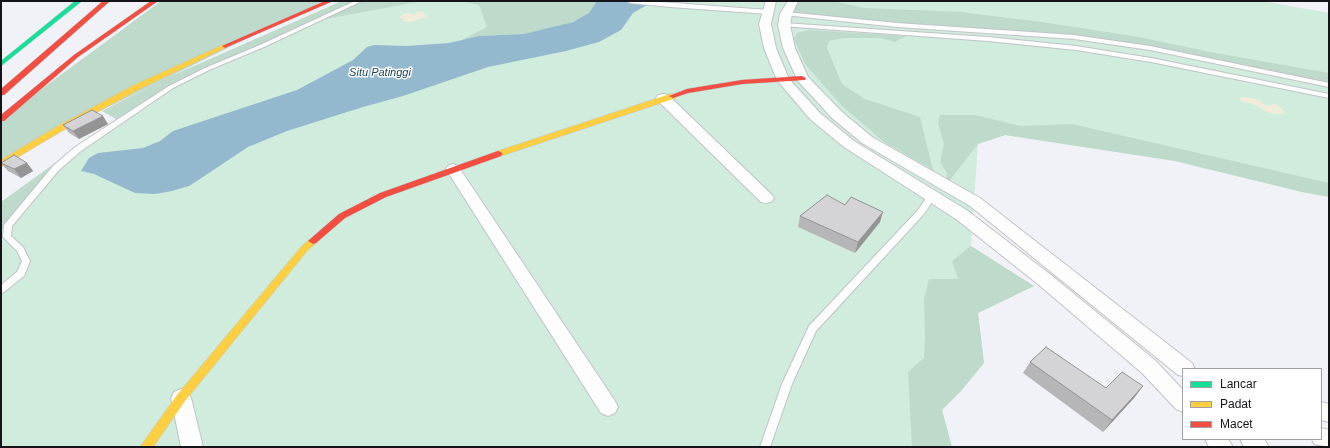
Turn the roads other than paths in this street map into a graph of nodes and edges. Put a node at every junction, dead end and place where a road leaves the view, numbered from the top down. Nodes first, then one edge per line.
1 (78, 1) edge
2 (107, 1) edge
3 (155, 1) edge
4 (330, 1) edge
5 (359, 1) edge
6 (630, 1) edge
7 (793, 1) edge
8 (770, 6) edge
9 (785, 19) junction
10 (766, 24) junction
11 (1, 64) edge
12 (802, 78) junction
13 (783, 80) junction
14 (1329, 85) edge
15 (1, 92) edge
16 (1329, 96) edge
17 (663, 98) junction
18 (1, 119) edge
19 (1, 164) edge
20 (454, 169) junction
21 (946, 184) junction
22 (932, 196) junction
23 (766, 198) dead end
24 (1, 290) edge
25 (1184, 368) edge
26 (1179, 394) edge
27 (181, 398) junction
28 (608, 407) dead end
29 (146, 447) edge
30 (192, 447) edge
31 (766, 447) edge

1 - 11 main road
2 - 15 main road
3 - 18 main road
4 - 19 main road
5 - 24 lane
6 - 8 lane
7 - 9 street
8 - 9 street
8 - 10 street
9 - 10 street
9 - 12 street
9 - 14 lane
9 - 16 lane
10 - 13 street
12 - 13 main road
12 - 21 street
13 - 17 main road
13 - 22 street
17 - 20 main road
17 - 23 street
20 - 27 main road
20 - 28 street
21 - 22 street
21 - 25 street
22 - 26 street
22 - 31 lane
27 - 29 main road
27 - 30 street

